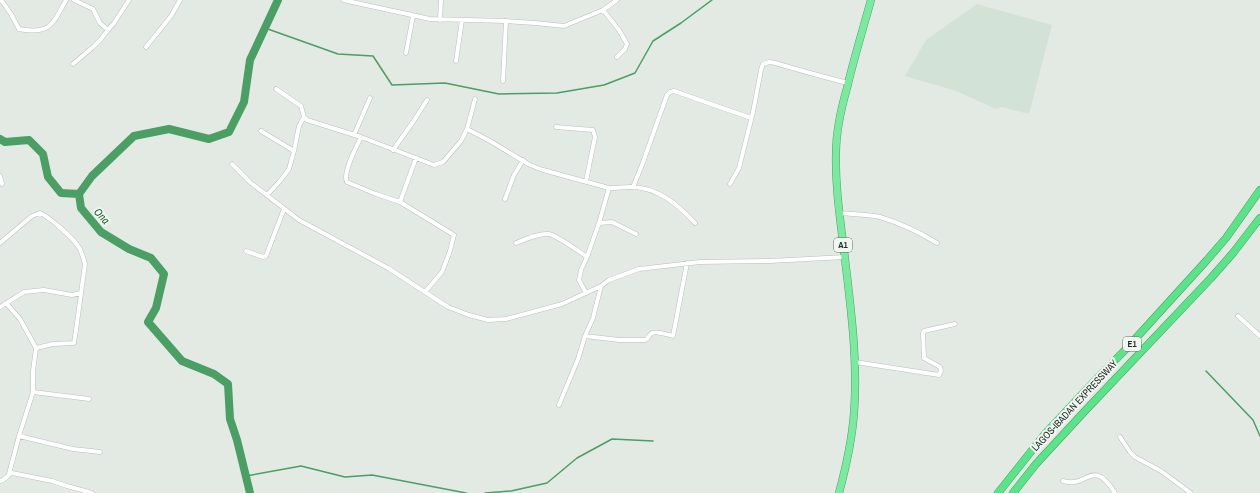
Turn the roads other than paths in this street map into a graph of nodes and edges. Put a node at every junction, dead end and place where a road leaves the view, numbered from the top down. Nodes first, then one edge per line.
1 (1, 0) edge
2 (66, 0) edge
3 (74, 0) edge
4 (129, 0) edge
5 (180, 0) edge
6 (343, 0) edge
7 (441, 0) edge
8 (607, 0) edge
9 (617, 0) edge
10 (871, 0) edge
11 (609, 6) junction
12 (603, 10) junction
13 (413, 16) junction
14 (440, 20) junction
15 (462, 20) junction
16 (506, 21) junction
17 (108, 30) junction
18 (146, 47) dead end
19 (406, 53) dead end
20 (617, 57) dead end
21 (456, 61) dead end
22 (73, 64) dead end
23 (503, 81) dead end
24 (848, 83) junction
25 (276, 89) dead end
26 (370, 98) dead end
27 (476, 99) dead end
28 (427, 100) dead end
29 (304, 117) junction
30 (751, 118) junction
31 (556, 126) dead end
32 (467, 129) junction
33 (261, 131) dead end
34 (354, 135) junction
35 (360, 136) junction
36 (393, 150) junction
37 (294, 151) junction
38 (416, 158) junction
39 (523, 160) junction
40 (232, 164) dead end
41 (0, 176) edge
42 (586, 181) junction
43 (2, 184) dead end
44 (730, 184) dead end
45 (633, 187) junction
46 (609, 188) junction
47 (1260, 190) edge
48 (267, 195) junction
49 (505, 199) dead end
50 (400, 202) junction
51 (284, 209) junction
52 (839, 213) junction
53 (1260, 218) edge
54 (599, 223) junction
55 (695, 223) dead end
56 (636, 234) dead end
57 (0, 243) edge
58 (516, 243) dead end
59 (937, 243) dead end
60 (246, 251) dead end
61 (587, 257) junction
62 (845, 257) junction
63 (687, 263) junction
64 (601, 286) junction
65 (81, 292) junction
66 (425, 292) junction
67 (586, 293) junction
68 (6, 303) junction
69 (0, 307) edge
70 (1238, 316) dead end
71 (955, 324) dead end
72 (585, 336) junction
73 (1260, 336) edge
74 (36, 348) junction
75 (855, 362) junction
76 (33, 392) junction
77 (89, 399) dead end
78 (559, 404) dead end
79 (19, 436) junction
80 (1120, 437) dead end
81 (100, 452) dead end
82 (10, 474) junction
83 (1063, 480) dead end
84 (0, 481) edge
85 (92, 493) edge
86 (839, 493) edge
87 (998, 493) edge
88 (1014, 493) edge
89 (1115, 493) edge
90 (1191, 493) edge

1 - 2 street
3 - 17 street
4 - 17 street
5 - 18 street
6 - 13 street
7 - 14 street
8 - 11 street
9 - 11 street
10 - 24 highway, A1
11 - 12 street
12 - 16 street
12 - 20 street
13 - 14 street
13 - 19 street
14 - 15 street
15 - 16 street
15 - 21 street
16 - 23 street
17 - 22 street
24 - 30 street
24 - 52 highway, A1
25 - 29 street
26 - 34 street
27 - 32 street
28 - 36 street
29 - 34 street
29 - 37 street
30 - 44 street
30 - 45 street
31 - 42 street
32 - 38 street
32 - 39 street
33 - 37 street
34 - 35 street
35 - 36 street
35 - 50 street
36 - 38 street
37 - 48 street
38 - 50 street
39 - 42 street
39 - 49 street
40 - 48 street
41 - 43 street
42 - 46 street
45 - 46 street
45 - 55 street
46 - 54 street
47 - 87 highway, LAGOS-IBADAN EXPRESSWAY / E1
48 - 51 street
50 - 66 street
51 - 60 street
51 - 66 street
52 - 59 street
52 - 62 highway, A1
53 - 88 highway, LAGOS-IBADAN EXPRESSWAY / E1
54 - 56 street
54 - 61 street
57 - 65 street
58 - 61 street
61 - 67 street
62 - 63 street
62 - 75 highway, A1
63 - 64 street
63 - 72 street
64 - 67 street
64 - 72 street
65 - 68 street
65 - 74 street
66 - 67 street
68 - 69 street
68 - 74 street
70 - 73 street
71 - 75 street
72 - 78 street
74 - 76 street
75 - 86 highway, A1
76 - 77 street
76 - 79 street
79 - 81 street
79 - 82 street
80 - 90 street
82 - 84 street
82 - 85 street
83 - 89 street

